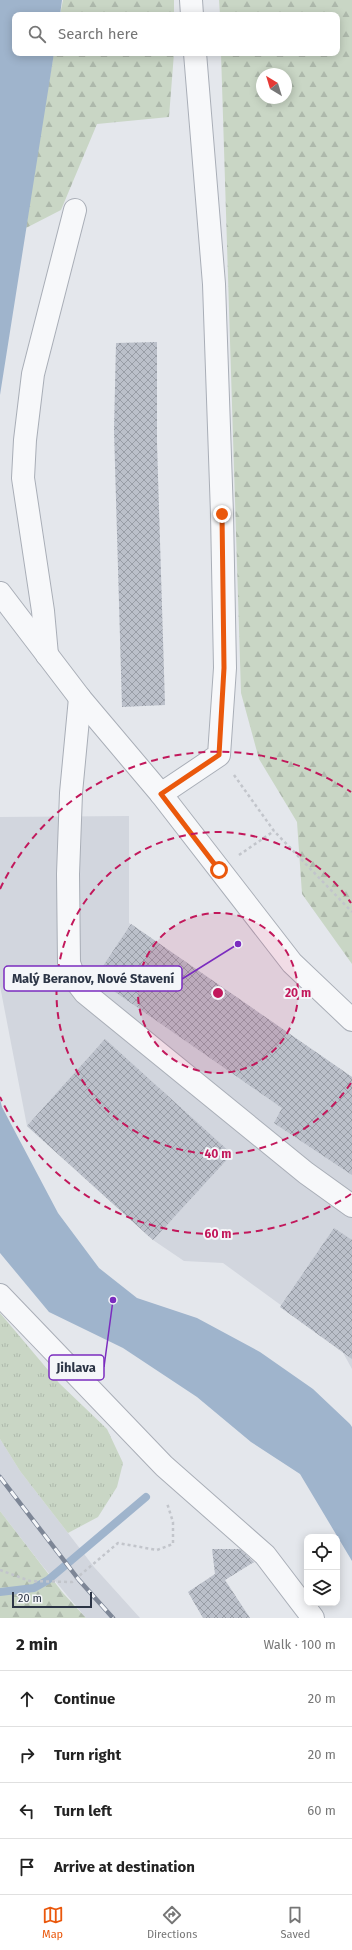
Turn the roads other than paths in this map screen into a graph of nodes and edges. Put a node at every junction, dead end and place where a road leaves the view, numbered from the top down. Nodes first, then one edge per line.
1 (192, 0) edge
2 (192, 12) edge
3 (196, 56) edge
4 (75, 210) dead end
5 (0, 593) edge
6 (47, 655) junction
7 (80, 698) junction
8 (161, 794) junction
9 (352, 1020) edge
10 (352, 1206) edge
11 (0, 1295) edge
12 (313, 1618) edge

1 - 2 street
3 - 8 street
4 - 6 street
5 - 6 street
6 - 7 street
7 - 8 street
7 - 10 street
8 - 9 street
11 - 12 street

